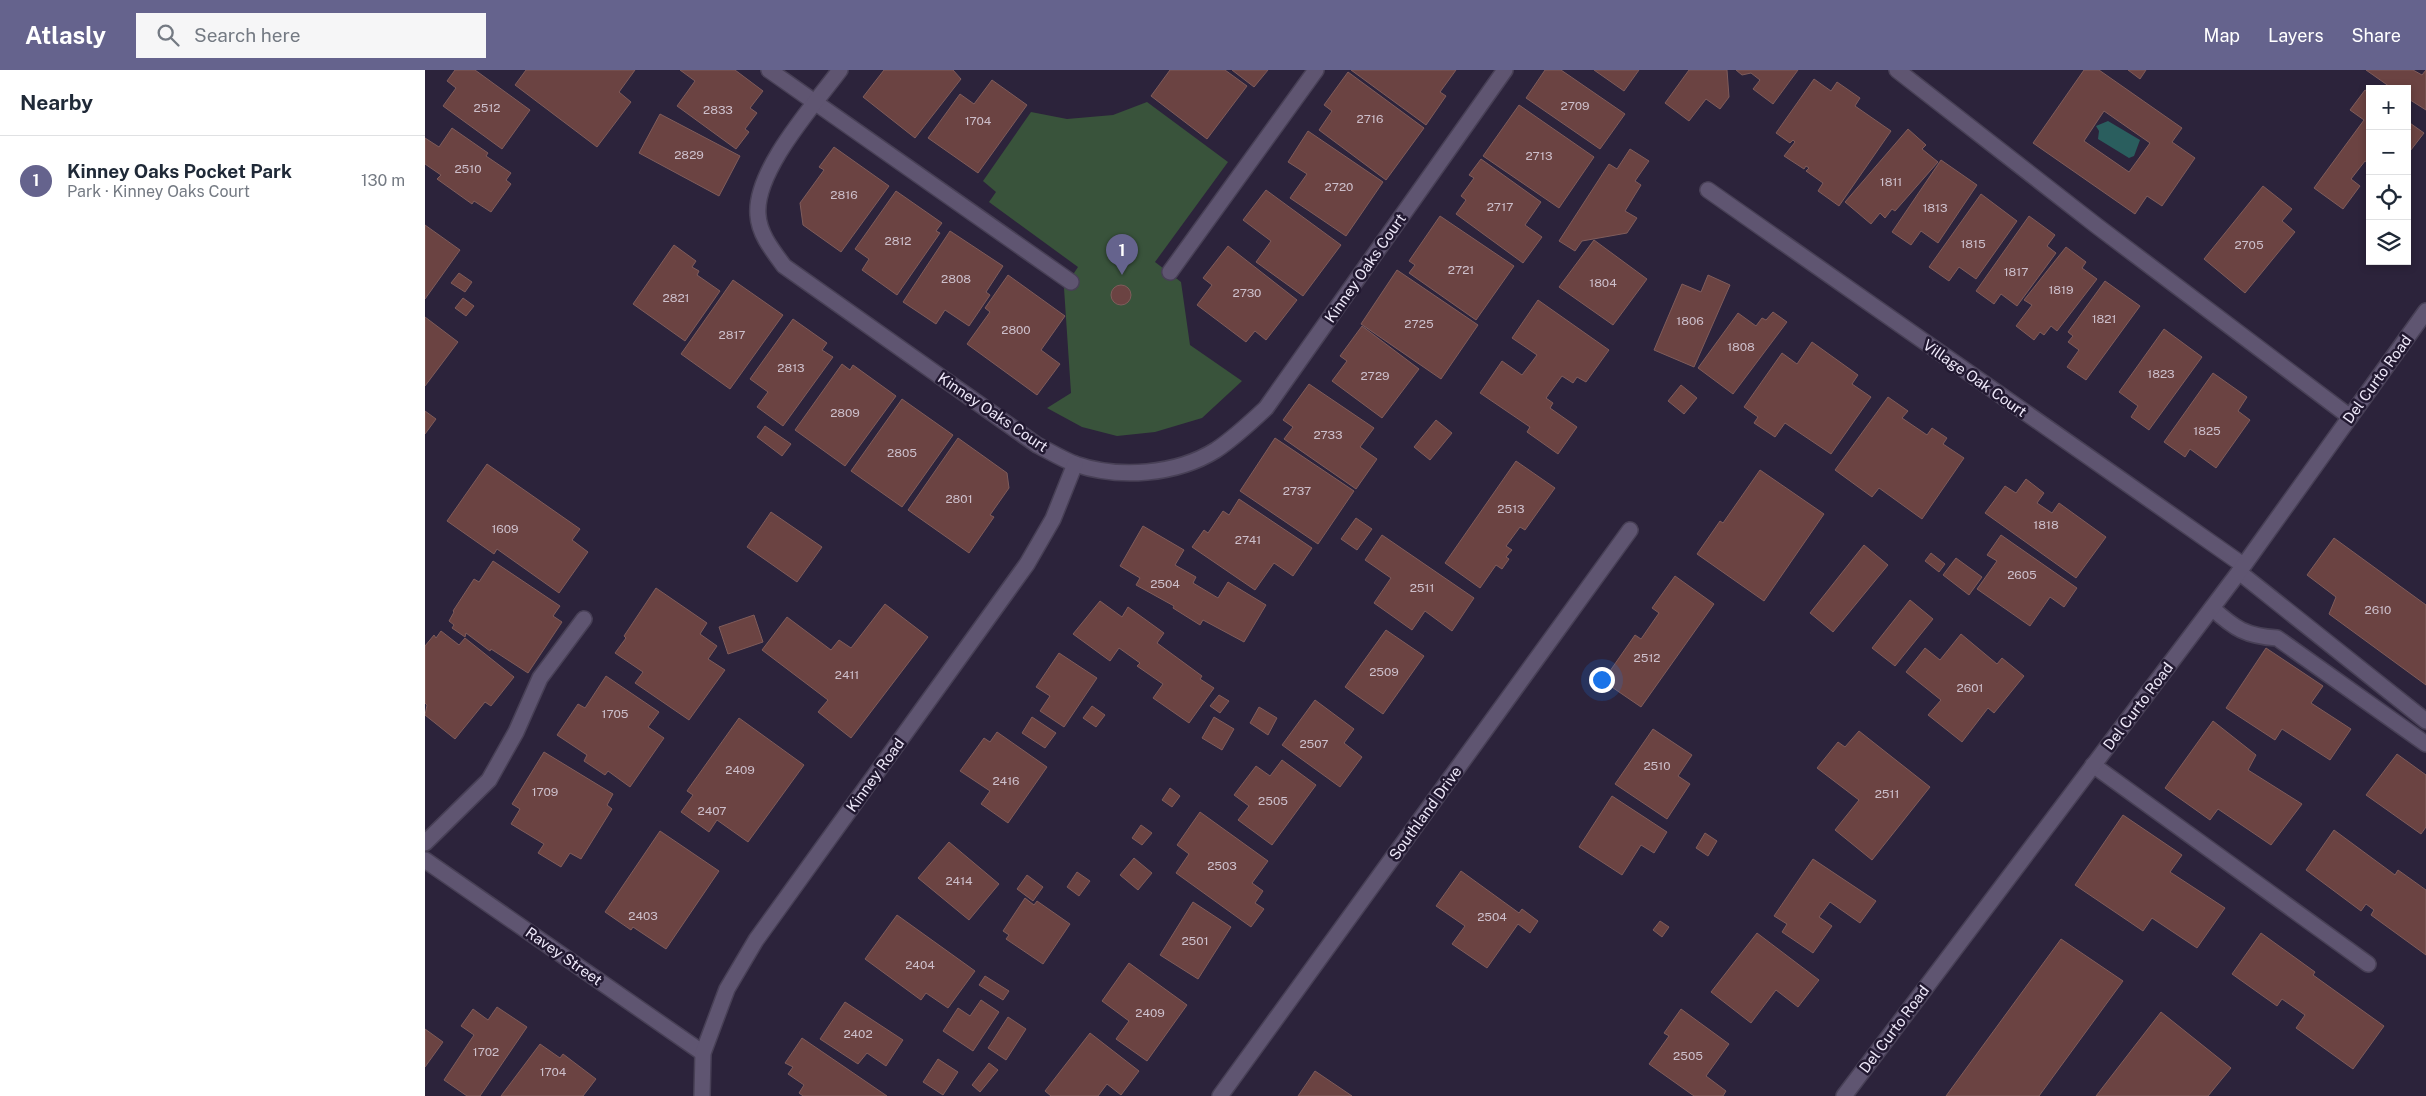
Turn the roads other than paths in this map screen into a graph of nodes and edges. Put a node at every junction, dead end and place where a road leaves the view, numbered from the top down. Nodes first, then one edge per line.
1 (769, 70) edge
2 (840, 70) edge
3 (1316, 70) edge
4 (1505, 70) edge
5 (1897, 70) edge
6 (816, 103) junction
7 (1707, 190) dead end
8 (1170, 272) dead end
9 (1071, 282) dead end
10 (2426, 311) edge
11 (2350, 417) junction
12 (1075, 464) junction
13 (1631, 530) dead end
14 (2241, 569) junction
15 (2212, 608) junction
16 (584, 619) dead end
17 (2426, 721) edge
18 (2426, 744) edge
19 (2093, 764) junction
20 (425, 843) edge
21 (425, 860) edge
22 (2368, 964) dead end
23 (703, 1053) junction
24 (1851, 1093) edge
25 (702, 1096) edge
26 (1220, 1096) edge

1 - 6 street
2 - 6 street, Kinney Oaks Court
3 - 8 street
4 - 12 street, Kinney Oaks Court
5 - 11 street
6 - 9 street
6 - 12 street, Kinney Oaks Court
7 - 14 street, Village Oak Court
10 - 11 street, Del Curto Road
11 - 14 street, Del Curto Road
12 - 23 street, Kinney Road
13 - 26 street, Southland Drive
14 - 15 street, Del Curto Road
14 - 17 street, Village Oak Court
15 - 18 street
15 - 19 street, Del Curto Road
16 - 20 street
19 - 22 street
19 - 24 street, Del Curto Road
21 - 23 street, Ravey Street
23 - 25 street, Kinney Road

